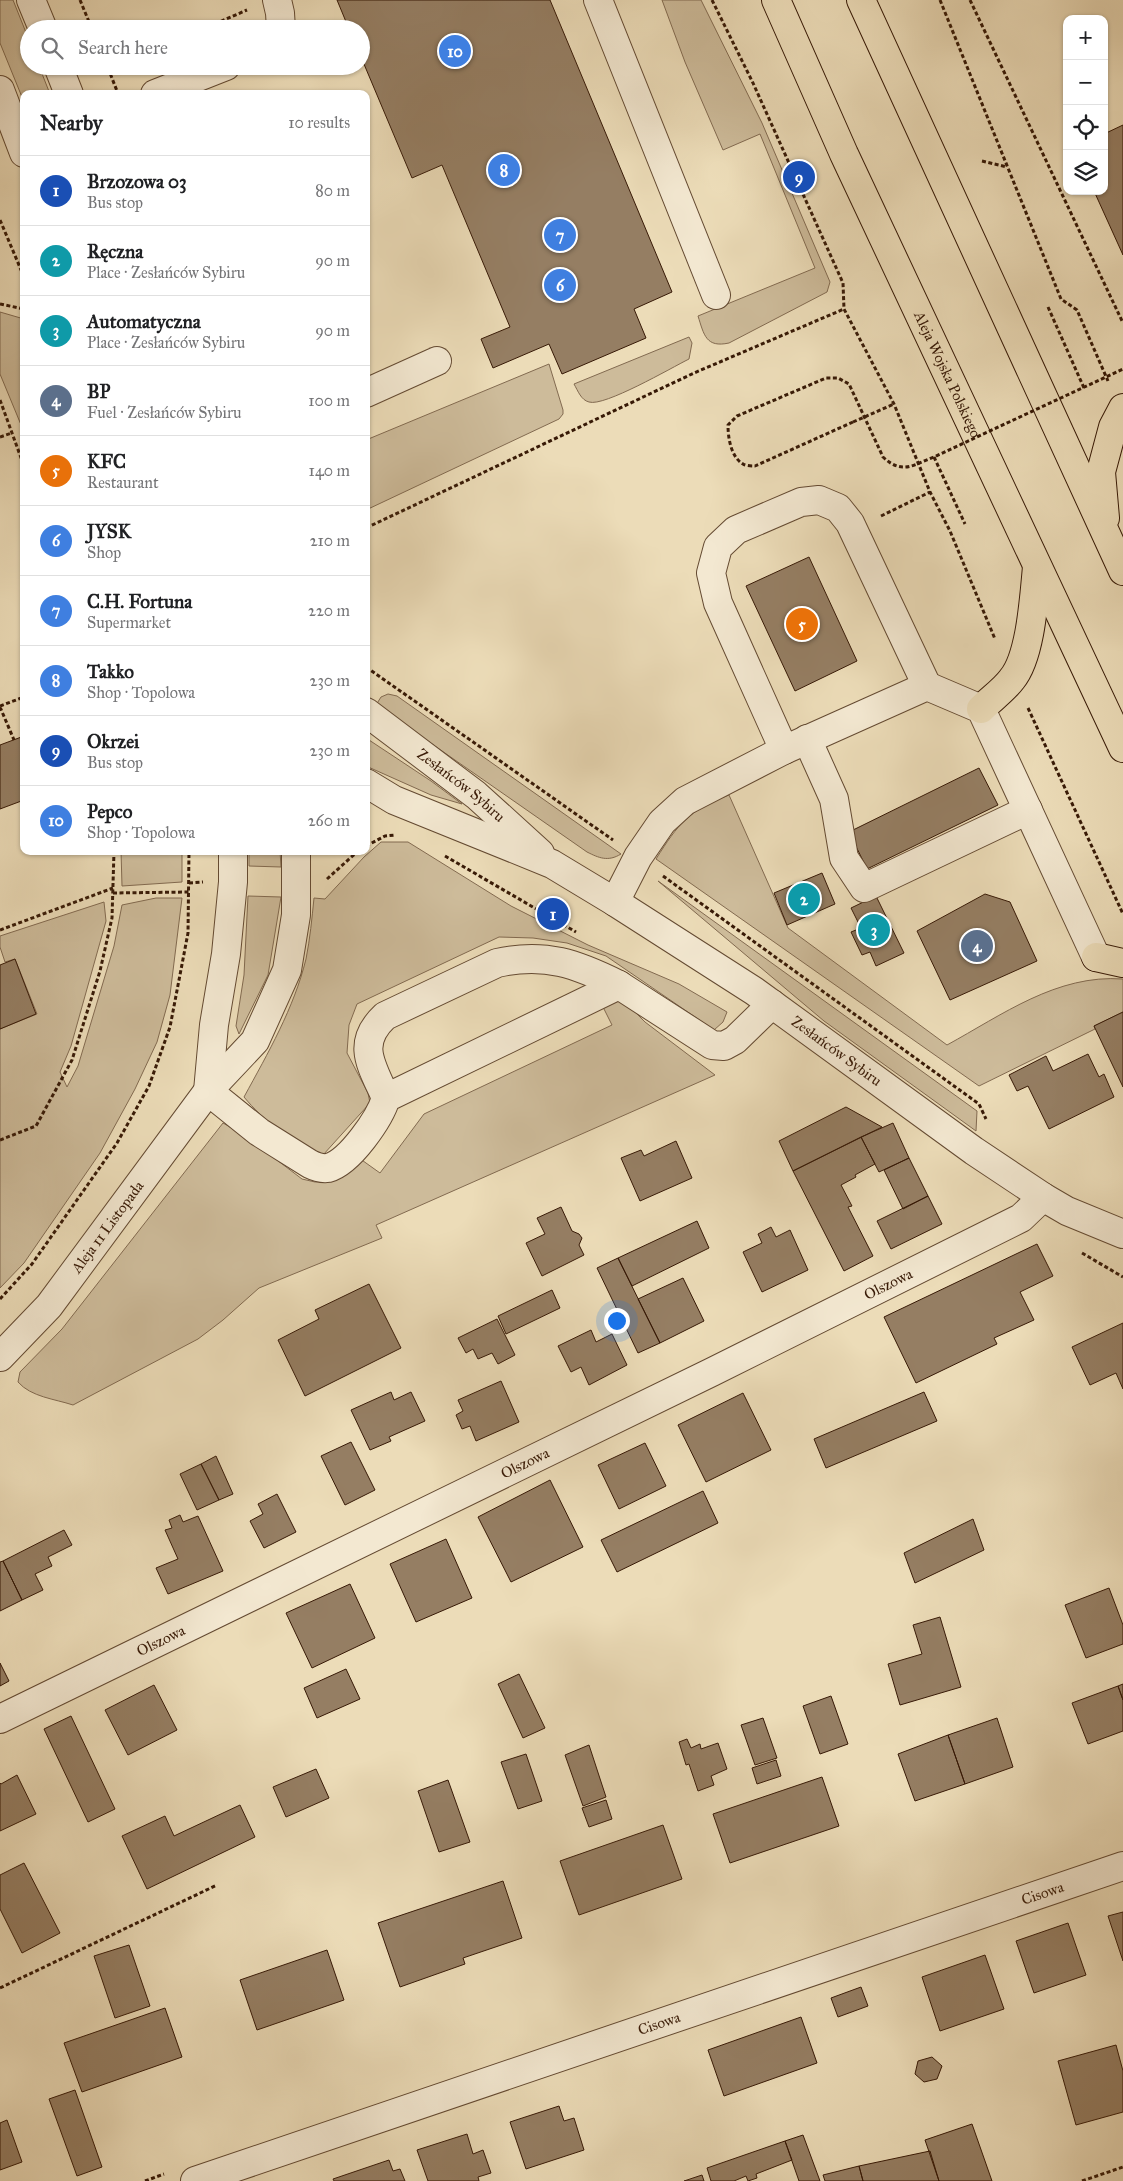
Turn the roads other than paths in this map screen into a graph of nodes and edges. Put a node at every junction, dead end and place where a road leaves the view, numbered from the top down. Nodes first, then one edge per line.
1 (31, 0) edge
2 (598, 0) edge
3 (776, 0) edge
4 (861, 0) edge
5 (265, 4) edge
6 (39, 20) edge
7 (280, 20) edge
8 (62, 75) edge
9 (203, 75) edge
10 (0, 90) edge
11 (67, 90) edge
12 (165, 90) edge
13 (5, 118) edge
14 (20, 146) edge
15 (716, 295) dead end
16 (437, 362) dead end
17 (370, 391) edge
18 (1117, 398) edge
19 (1107, 537) junction
20 (1038, 567) junction
21 (1123, 572) edge
22 (927, 686) junction
23 (981, 709) junction
24 (370, 715) edge
25 (796, 744) junction
26 (1123, 748) edge
27 (370, 785) edge
28 (394, 800) junction
29 (370, 802) edge
30 (1028, 810) junction
31 (233, 855) edge
32 (297, 855) edge
33 (552, 864) junction
34 (615, 902) junction
35 (1096, 957) joint
36 (1123, 964) edge
37 (619, 985) junction
38 (772, 1004) junction
39 (208, 1091) junction
40 (386, 1098) junction
41 (1044, 1197) junction
42 (1123, 1234) edge
43 (0, 1358) edge
44 (0, 1719) edge
45 (1123, 1866) edge
46 (195, 2181) edge

1 - 6 street
2 - 15 street
3 - 20 main road, Aleja Wojska Polskiego
4 - 19 main road
5 - 7 street
8 - 11 street
9 - 12 street
10 - 13 street
13 - 14 street
16 - 17 street
18 - 19 main road
19 - 21 main road
20 - 23 main road
20 - 26 main road, Aleja Wojska Polskiego
22 - 23 street
22 - 25 street
22 - 25 street
23 - 30 street
24 - 33 street, Zesłańców Sybiru
25 - 30 street
25 - 34 street
27 - 28 street, Zesłańców Sybiru
28 - 29 street, Zesłańców Sybiru
28 - 33 street, Zesłańców Sybiru
30 - 35 street
31 - 39 street
32 - 39 street, Aleja 11 Listopada
33 - 34 street, Zesłańców Sybiru
34 - 38 street, Zesłańców Sybiru
35 - 36 main road
37 - 38 street
37 - 40 street
37 - 40 street
38 - 41 street, Zesłańców Sybiru
39 - 40 street
39 - 43 street, Aleja 11 Listopada
41 - 42 street, Zesłańców Sybiru
41 - 44 street, Olszowa
45 - 46 street, Cisowa

